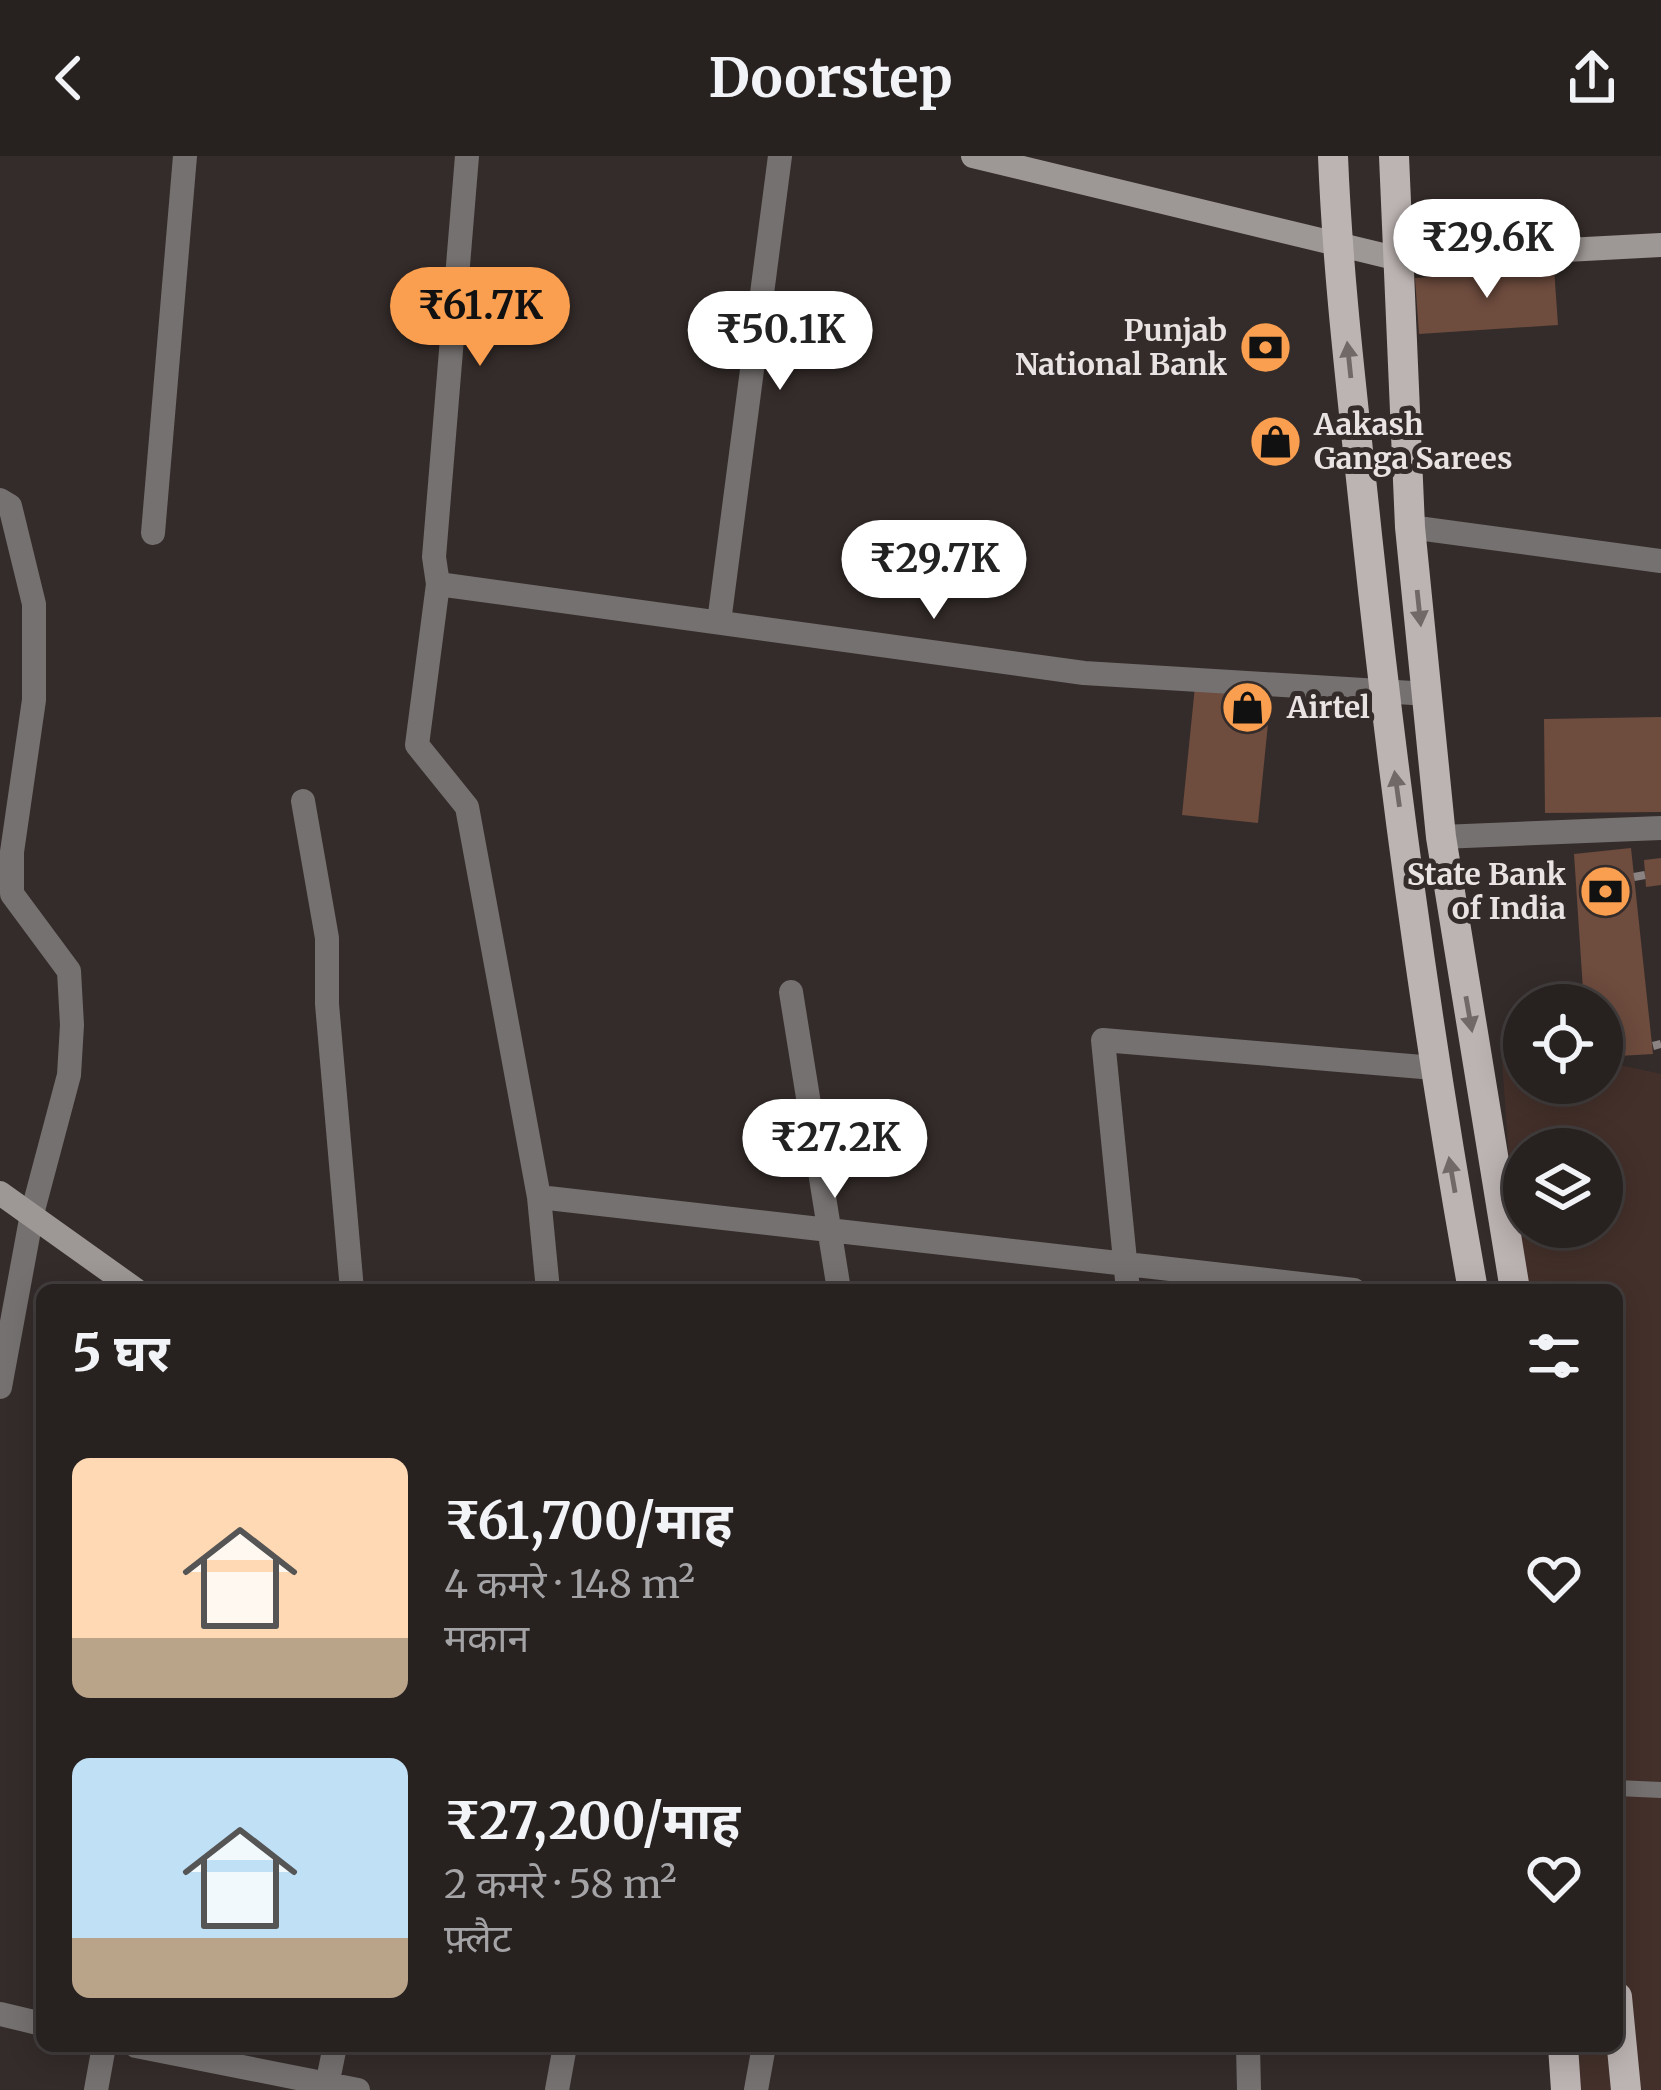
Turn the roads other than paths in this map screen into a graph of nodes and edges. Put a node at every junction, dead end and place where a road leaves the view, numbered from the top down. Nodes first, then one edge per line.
1 (185, 156) edge
2 (467, 156) edge
3 (780, 156) edge
4 (973, 156) edge
5 (1333, 156) edge
6 (1394, 156) edge
7 (1336, 244) junction
8 (1661, 245) edge
9 (1399, 259) junction
10 (0, 500) edge
11 (1410, 527) junction
12 (153, 533) dead end
13 (1661, 561) edge
14 (438, 584) junction
15 (719, 622) junction
16 (1384, 694) junction
17 (1429, 694) junction
18 (303, 801) dead end
19 (1661, 828) edge
20 (1441, 837) junction
21 (791, 992) dead end
22 (1434, 1068) junction
23 (0, 1193) edge
24 (539, 1197) junction
25 (32, 1214) junction
26 (830, 1230) junction
27 (1123, 1263) junction
28 (128, 1284) edge
29 (351, 1284) edge
30 (547, 1284) edge
31 (838, 1284) edge
32 (1127, 1284) edge
33 (1303, 1284) edge
34 (1472, 1284) edge
35 (1514, 1284) edge
36 (0, 1387) edge
37 (1623, 1788) edge
38 (1661, 1790) edge
39 (0, 2014) edge
40 (36, 2023) edge
41 (103, 2052) edge
42 (164, 2052) edge
43 (334, 2052) edge
44 (564, 2052) edge
45 (763, 2052) edge
46 (1248, 2052) edge
47 (1563, 2052) edge
48 (1622, 2052) edge
49 (327, 2087) edge
50 (96, 2090) edge
51 (358, 2090) edge
52 (557, 2090) edge
53 (756, 2090) edge
54 (1249, 2090) edge
55 (1566, 2090) edge
56 (1626, 2090) edge

1 - 12 street
2 - 14 street
3 - 15 street
4 - 7 street
5 - 7 main road
6 - 9 main road
7 - 9 street
16 -> 7 main road
8 - 9 street
9 - 11 main road
10 - 25 street
11 - 13 street
11 -> 17 main road
14 - 15 street
14 - 24 street
15 - 16 street
16 - 17 street
22 -> 16 main road
17 - 20 main road
18 - 29 street
19 - 20 street
20 -> 35 main road
21 - 26 street
22 - 27 street
34 -> 22 main road
23 - 25 street
24 - 26 street
24 - 30 street
25 - 28 street
25 - 36 street
26 - 27 street
26 - 31 street
27 - 32 street
27 - 33 street
37 - 38 lane
39 - 40 street
41 - 50 street
42 - 49 street
43 - 49 street
44 - 52 street
45 - 53 street
46 - 54 street
47 - 55 main road
48 - 56 main road
49 - 51 street

